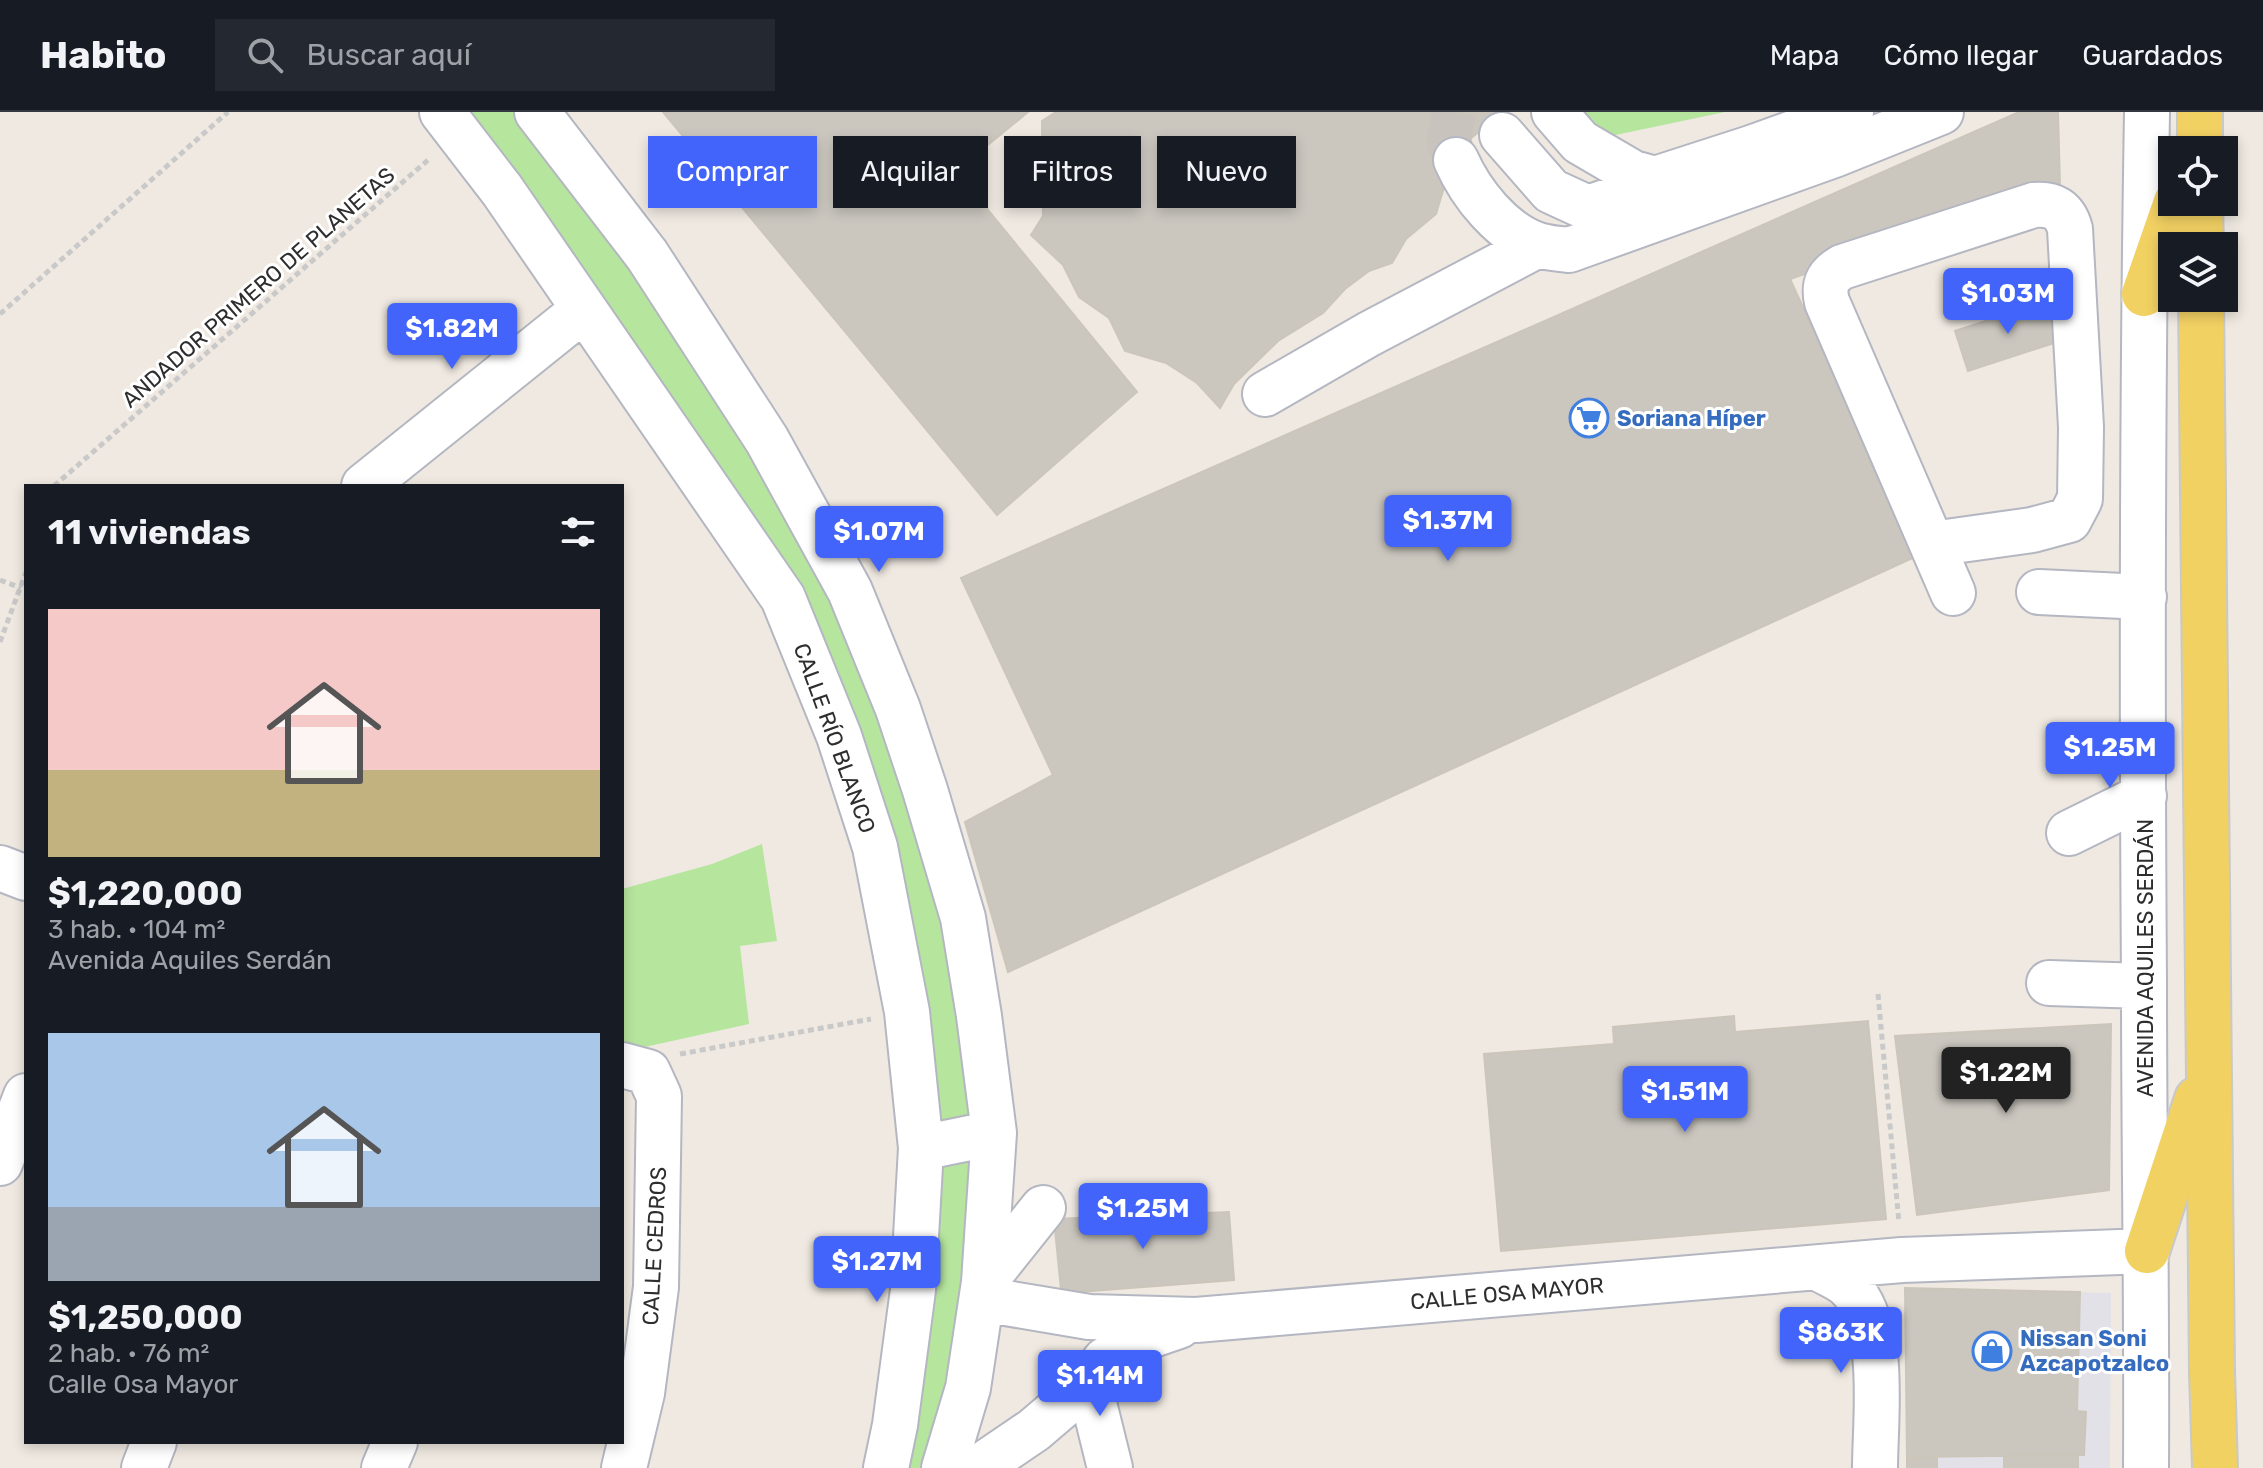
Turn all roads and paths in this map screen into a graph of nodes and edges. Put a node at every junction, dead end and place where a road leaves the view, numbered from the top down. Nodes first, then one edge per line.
1 (228, 112) edge
2 (537, 112) edge
3 (1554, 112) edge
4 (1851, 112) edge
5 (1941, 112) edge
6 (2147, 112) edge
7 (451, 122) edge
8 (1502, 135) dead end
9 (1456, 160) tunnel mouth
10 (1655, 179) junction
11 (2171, 216) edge
12 (1538, 245) junction
13 (2144, 294) junction
14 (583, 310) junction
15 (2201, 312) edge
16 (0, 314) edge
17 (1265, 394) dead end
18 (381, 480) edge
19 (56, 484) edge
20 (1932, 544) junction
21 (24, 578) edge
22 (0, 580) edge
23 (21, 588) junction
24 (2039, 592) dead end
25 (1953, 593) dead end
26 (2144, 597) junction
27 (0, 642) edge
28 (898, 709) junction
29 (839, 736) junction
30 (2144, 796) junction
31 (2069, 833) dead end
32 (0, 868) edge
33 (24, 877) edge
34 (2049, 983) dead end
35 (2144, 986) junction
36 (1878, 994) dead end
37 (907, 1012) junction
38 (2209, 1063) junction
39 (631, 1067) edge
40 (24, 1101) edge
41 (994, 1133) junction
42 (921, 1148) junction
43 (0, 1163) edge
44 (1043, 1208) dead end
45 (2147, 1251) junction
46 (1902, 1260) junction
47 (1820, 1269) junction
48 (639, 1287) edge
49 (983, 1291) junction
50 (1196, 1320) junction
51 (1089, 1383) junction
52 (153, 1444) edge
53 (394, 1444) edge
54 (144, 1468) edge
55 (384, 1468) edge
56 (624, 1468) edge
57 (886, 1468) edge
58 (944, 1468) edge
59 (978, 1468) edge
60 (1110, 1468) edge
61 (1875, 1468) edge
62 (2146, 1468) edge
63 (2215, 1468) edge

1 - 16 path
2 - 28 street
3 - 10 street
4 - 10 street
5 - 12 street
6 - 13 street, AVENIDA AQUILES SERDÁN
7 - 14 street, CALLE RÍO BLANCO
7 - 19 path, ANDADOR PRIMERO DE PLANETAS
8 - 10 street
9 - 12 street
11 - 13 main road
12 - 17 street
13 - 26 street, AVENIDA AQUILES SERDÁN
14 - 18 street
14 - 29 street, CALLE RÍO BLANCO
15 - 38 main road
20 - 20 street
20 - 25 street
21 - 23 path
22 - 23 path
23 - 27 path
24 - 26 street
26 - 30 street, AVENIDA AQUILES SERDÁN
28 - 29 street
28 - 41 street
29 - 37 street, CALLE RÍO BLANCO
30 - 31 street
30 - 35 street, AVENIDA AQUILES SERDÁN
32 - 33 street
34 - 35 street
35 - 45 street, AVENIDA AQUILES SERDÁN
36 - 46 path
37 - 39 path
37 - 42 street, CALLE RÍO BLANCO
38 - 45 main road
38 - 63 main road
39 - 48 street, CALLE CEDROS
40 - 43 street
41 - 42 street
41 - 49 street
42 - 57 street, CALLE RÍO BLANCO
44 - 49 street
45 - 46 street, CALLE OSA MAYOR
45 - 62 street, AVENIDA AQUILES SERDÁN
46 - 47 street, CALLE OSA MAYOR
47 - 50 street, CALLE OSA MAYOR
47 - 61 street
48 - 56 street, CALLE CEDROS
49 - 50 street, CALLE OSA MAYOR
49 - 58 street
50 - 51 street, CALLE OSA MAYOR
51 - 59 street, CALLE OSA MAYOR
51 - 60 street
52 - 54 street
53 - 55 street

